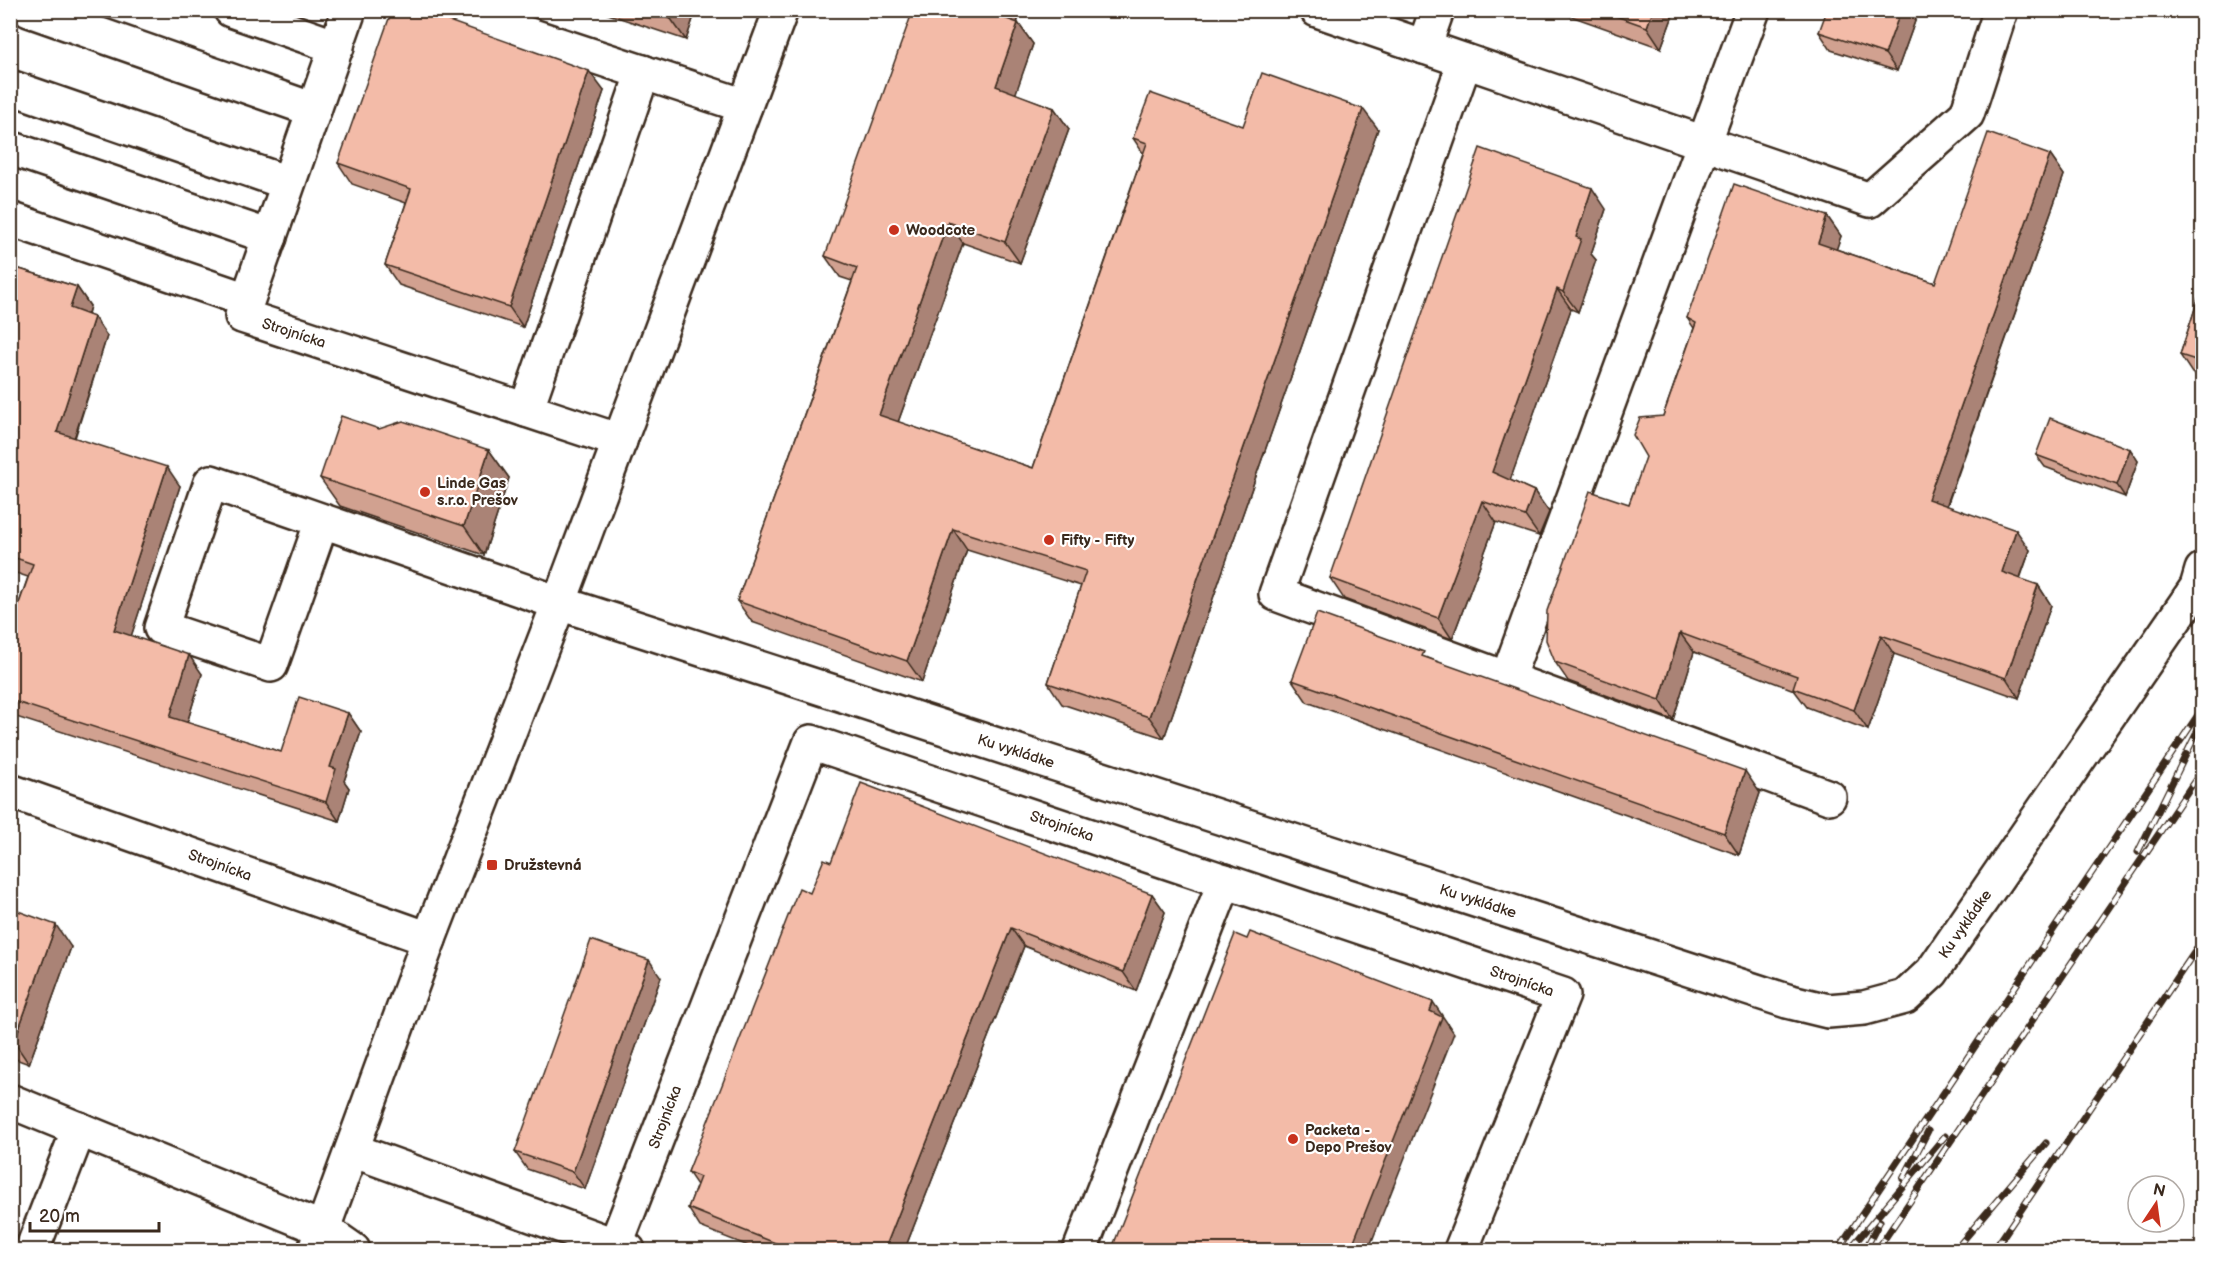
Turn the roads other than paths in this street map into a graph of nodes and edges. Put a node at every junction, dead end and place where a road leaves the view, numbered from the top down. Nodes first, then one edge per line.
1 (29, 10) edge
2 (231, 10) edge
3 (349, 10) edge
4 (454, 10) edge
5 (781, 10) edge
6 (1317, 10) edge
7 (1437, 10) edge
8 (1753, 10) edge
9 (2001, 10) edge
10 (337, 46) junction
11 (1424, 47) junction
12 (1465, 61) junction
13 (643, 72) junction
14 (10, 87) edge
15 (745, 106) junction
16 (314, 110) junction
17 (1706, 144) junction
18 (10, 148) edge
19 (288, 183) junction
20 (10, 219) edge
21 (270, 237) junction
22 (247, 300) junction
23 (526, 410) junction
24 (620, 441) junction
25 (321, 521) junction
26 (2202, 570) edge
27 (559, 603) junction
28 (1507, 680) junction
29 (10, 791) edge
30 (1828, 797) dead end
31 (1225, 881) junction
32 (429, 939) junction
33 (10, 1101) edge
34 (79, 1129) junction
35 (352, 1150) junction
36 (319, 1240) edge
37 (622, 1248) edge
38 (32, 1251) edge
39 (352, 1251) edge
40 (1080, 1251) edge
41 (1461, 1251) edge

1 - 16 street
2 - 10 street
3 - 10 street
4 - 13 street
5 - 15 street
6 - 11 street
7 - 11 street
8 - 17 street
9 - 17 street
10 - 16 street
11 - 12 street
12 - 17 street
12 - 28 street
13 - 15 street
13 - 23 street
14 - 19 street
15 - 24 street
16 - 19 street
17 - 28 street
18 - 21 street
19 - 21 street
20 - 22 street
21 - 22 street
22 - 23 street, Strojnícka
23 - 24 street, Strojnícka
24 - 27 street
25 - 25 street, Ku vykládke
25 - 27 street, Ku vykládke
26 - 27 street, Ku vykládke
27 - 32 street
28 - 30 street
29 - 32 street, Strojnícka
31 - 37 street, Strojnícka
31 - 40 street
31 - 41 street, Strojnícka
32 - 35 street
33 - 34 street
34 - 36 street
34 - 38 street
35 - 36 street
35 - 37 street, Strojnícka
36 - 39 street

